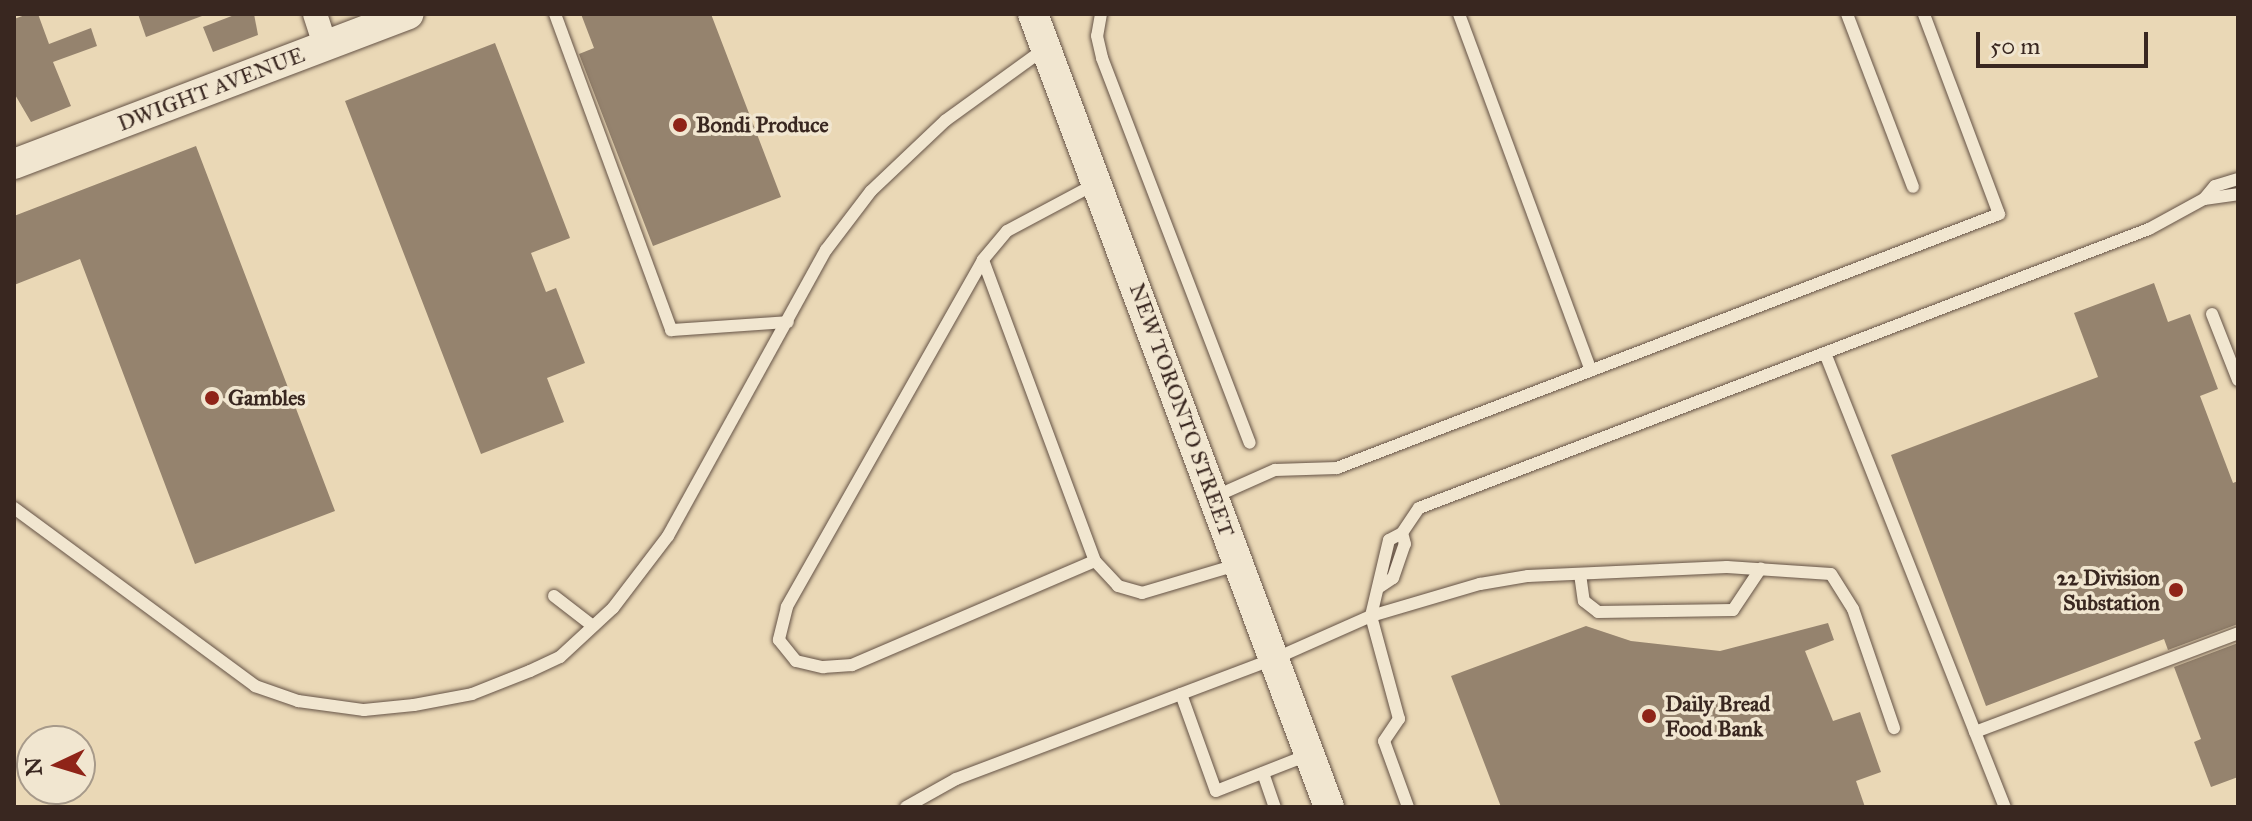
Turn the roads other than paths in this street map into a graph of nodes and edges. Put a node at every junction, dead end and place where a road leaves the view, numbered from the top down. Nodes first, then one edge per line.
1 (315, 14) edge
2 (408, 14) edge
3 (555, 14) edge
4 (1033, 14) edge
5 (1101, 14) edge
6 (1459, 14) edge
7 (1847, 14) edge
8 (1924, 14) edge
9 (325, 45) junction
10 (1047, 48) junction
11 (14, 164) edge
12 (2238, 179) edge
13 (1097, 183) junction
14 (1913, 187) dead end
15 (2238, 194) edge
16 (2204, 199) junction
17 (983, 260) junction
18 (2212, 314) dead end
19 (788, 322) junction
20 (1825, 353) junction
21 (1591, 370) junction
22 (2238, 380) edge
23 (1250, 443) dead end
24 (1214, 497) junction
25 (14, 508) edge
26 (1095, 561) junction
27 (1239, 564) junction
28 (1761, 568) junction
29 (1580, 574) junction
30 (554, 596) dead end
31 (1371, 616) junction
32 (593, 626) junction
33 (2238, 633) edge
34 (1274, 659) junction
35 (1181, 694) junction
36 (1894, 728) dead end
37 (1975, 732) junction
38 (1309, 755) junction
39 (1263, 773) junction
40 (906, 807) edge
41 (1275, 807) edge
42 (1329, 807) edge
43 (1408, 807) edge
44 (2005, 807) edge

1 - 9 street
2 - 9 street, DWIGHT AVENUE
3 - 19 lane
4 - 10 street, NEW TORONTO STREET
5 - 23 lane
6 - 21 lane
7 - 14 lane
8 - 21 lane
9 - 11 street, DWIGHT AVENUE
10 - 13 street, NEW TORONTO STREET
10 - 19 lane
12 - 16 lane
13 - 17 lane
13 - 24 street, NEW TORONTO STREET
15 - 16 lane
16 - 20 lane
17 - 26 lane
17 - 26 lane
18 - 22 lane
19 - 32 lane
20 - 31 lane
20 - 37 lane
21 - 24 lane
24 - 27 street, NEW TORONTO STREET
25 - 32 lane
26 - 27 lane
27 - 34 street, NEW TORONTO STREET
28 - 29 lane
28 - 29 lane
28 - 36 lane
29 - 31 lane
30 - 32 lane
31 - 34 lane
31 - 43 lane
33 - 37 lane
34 - 35 lane
34 - 38 street, NEW TORONTO STREET
35 - 39 lane
35 - 40 lane
37 - 44 lane
38 - 39 lane
38 - 42 street, NEW TORONTO STREET
39 - 41 lane

